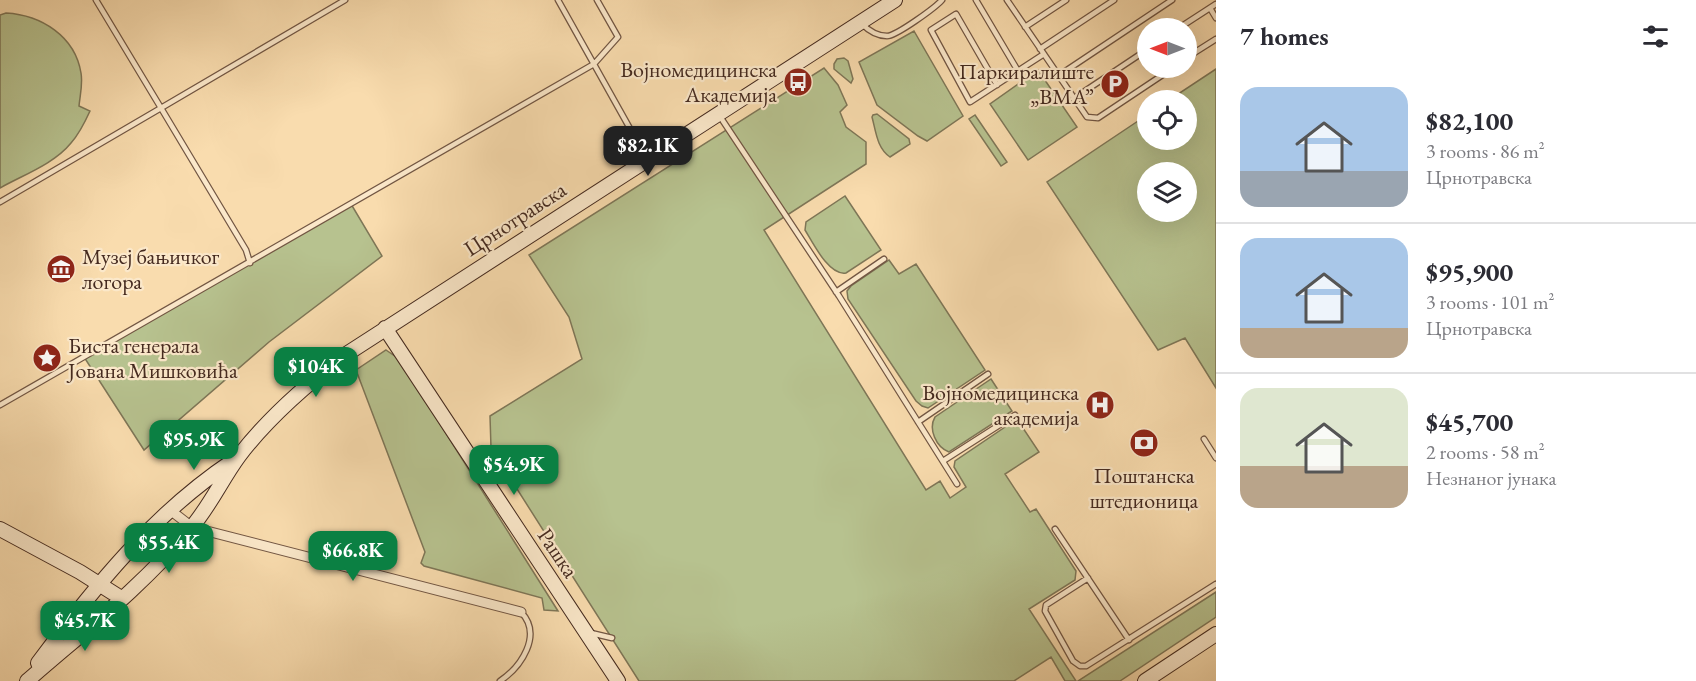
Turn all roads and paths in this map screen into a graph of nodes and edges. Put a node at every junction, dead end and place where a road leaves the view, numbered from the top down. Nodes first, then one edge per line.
1 (96, 0) edge
2 (345, 0) edge
3 (558, 0) edge
4 (597, 0) edge
5 (895, 0) edge
6 (942, 0) edge
7 (976, 0) edge
8 (1007, 0) edge
9 (1066, 0) edge
10 (1114, 0) edge
11 (1172, 0) edge
12 (1216, 4) edge
13 (1210, 8) junction
14 (1194, 18) edge
15 (1216, 18) edge
16 (860, 22) junction
17 (1025, 27) junction
18 (1216, 39) edge
19 (1040, 49) junction
20 (1197, 51) edge
21 (1044, 54) junction
22 (1137, 56) edge
23 (594, 64) junction
24 (1018, 71) junction
25 (1058, 76) junction
26 (1158, 78) edge
27 (997, 85) junction
28 (1073, 99) junction
29 (161, 108) junction
30 (718, 113) junction
31 (647, 159) junction
32 (0, 202) edge
33 (884, 259) dead end
34 (250, 263) junction
35 (836, 292) junction
36 (385, 328) junction
37 (988, 374) dead end
38 (0, 405) edge
39 (1015, 415) dead end
40 (918, 422) junction
41 (1204, 439) dead end
42 (238, 457) junction
43 (1216, 458) edge
44 (943, 461) junction
45 (957, 484) dead end
46 (170, 510) junction
47 (192, 527) junction
48 (0, 529) edge
49 (1055, 529) dead end
50 (1088, 578) junction
51 (98, 583) junction
52 (1216, 584) edge
53 (121, 598) junction
54 (521, 612) joint
55 (586, 632) junction
56 (1216, 634) edge
57 (612, 638) dead end
58 (1129, 640) junction
59 (26, 681) edge
60 (500, 681) edge
61 (618, 681) edge
62 (1145, 681) edge

1 - 29 lane
2 - 29 lane
3 - 23 lane
4 - 23 lane
5 - 16 main road, Црнотравска
6 - 16 lane
7 - 24 lane
8 - 17 lane
9 - 17 lane
10 - 19 lane
11 - 25 lane
12 - 13 lane
13 - 14 lane
13 - 15 lane
16 - 30 main road, Црнотравска
17 - 19 lane
18 - 20 lane
19 - 21 lane
21 - 24 lane
21 - 25 lane
22 - 28 lane
23 - 31 lane
23 - 34 lane
24 - 27 lane
25 - 28 lane
26 - 28 lane
27 - 27 lane
29 - 32 lane
29 - 34 lane
30 - 31 main road, Црнотравска
30 - 35 lane
31 - 36 main road, Црнотравска
33 - 35 lane
34 - 38 lane
35 - 40 lane
36 - 42 main road, Црнотравска
36 - 55 main road, Рашка
37 - 40 lane
39 - 44 lane
40 - 44 lane
41 - 43 lane
42 - 46 main road, Црнотравска
42 - 47 main road, Црнотравска
44 - 45 lane
46 - 47 street
46 - 51 main road, Црнотравска
47 - 53 main road, Црнотравска
47 - 54 street
48 - 51 main road
49 - 50 lane
50 - 58 lane
50 - 58 lane
51 - 53 main road
51 - 59 main road, Црнотравска
52 - 58 lane
53 - 59 main road, Црнотравска
54 - 60 lane
55 - 57 lane
55 - 61 main road, Рашка
56 - 62 main road

